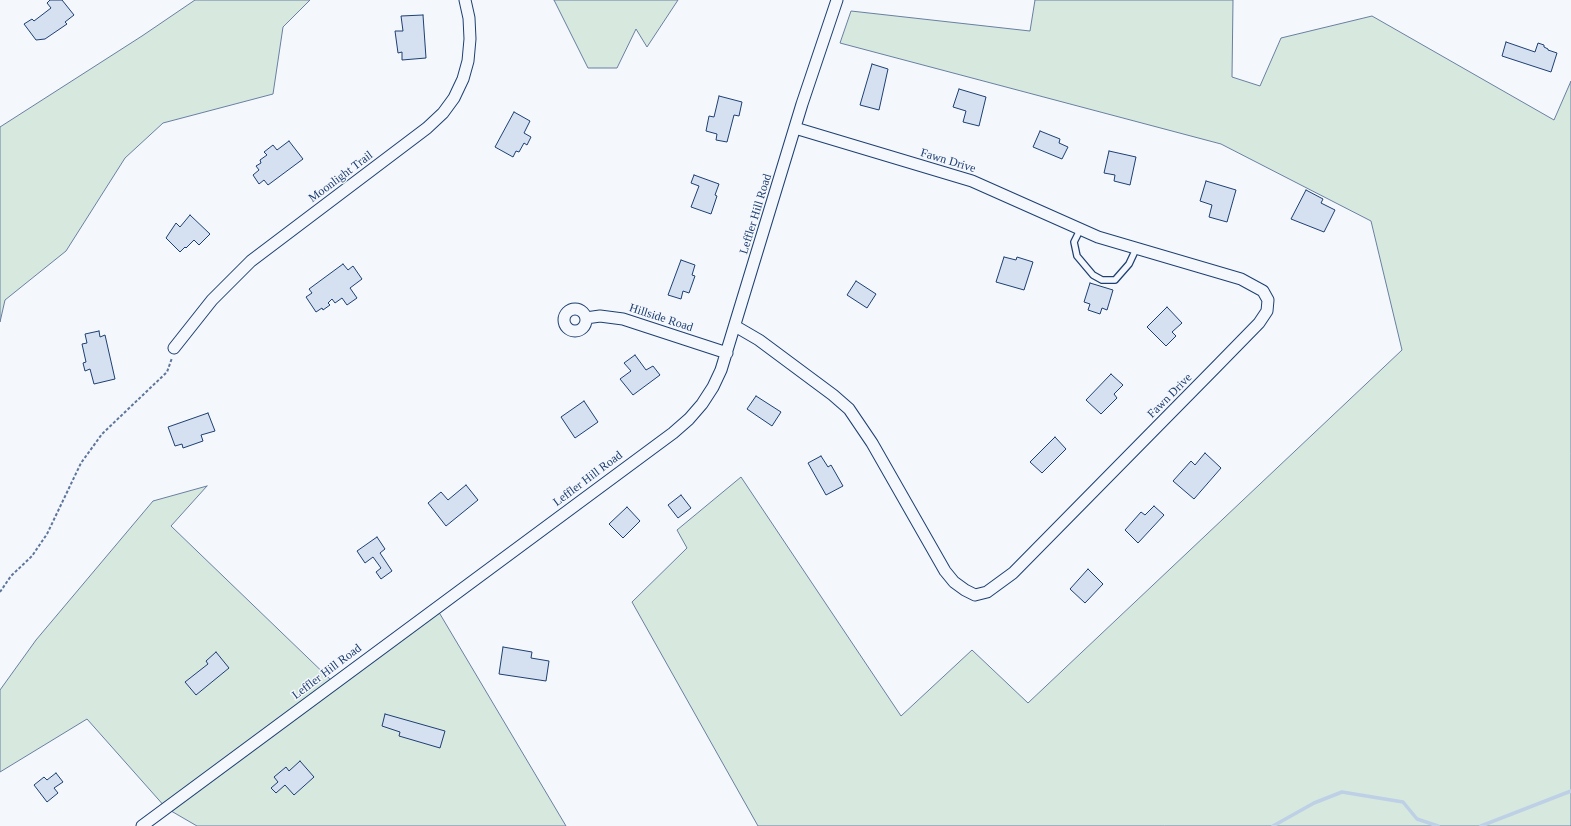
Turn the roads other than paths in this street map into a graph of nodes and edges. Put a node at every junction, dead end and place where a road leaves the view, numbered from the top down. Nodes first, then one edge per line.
1 (465, 0) edge
2 (837, 0) edge
3 (795, 128) junction
4 (1080, 230) junction
5 (1136, 249) junction
6 (586, 318) dead end
7 (736, 326) junction
8 (174, 348) road end
9 (727, 353) junction
10 (142, 826) edge

1 - 8 street, Moonlight Trail
2 - 3 street, Leffler Hill Road
3 - 4 street, Fawn Drive
3 - 7 street, Leffler Hill Road
4 - 5 street, Fawn Drive
4 - 5 lane
5 - 7 street, Fawn Drive
6 - 9 street, Hillside Road
7 - 9 street, Leffler Hill Road
9 - 10 street, Leffler Hill Road

